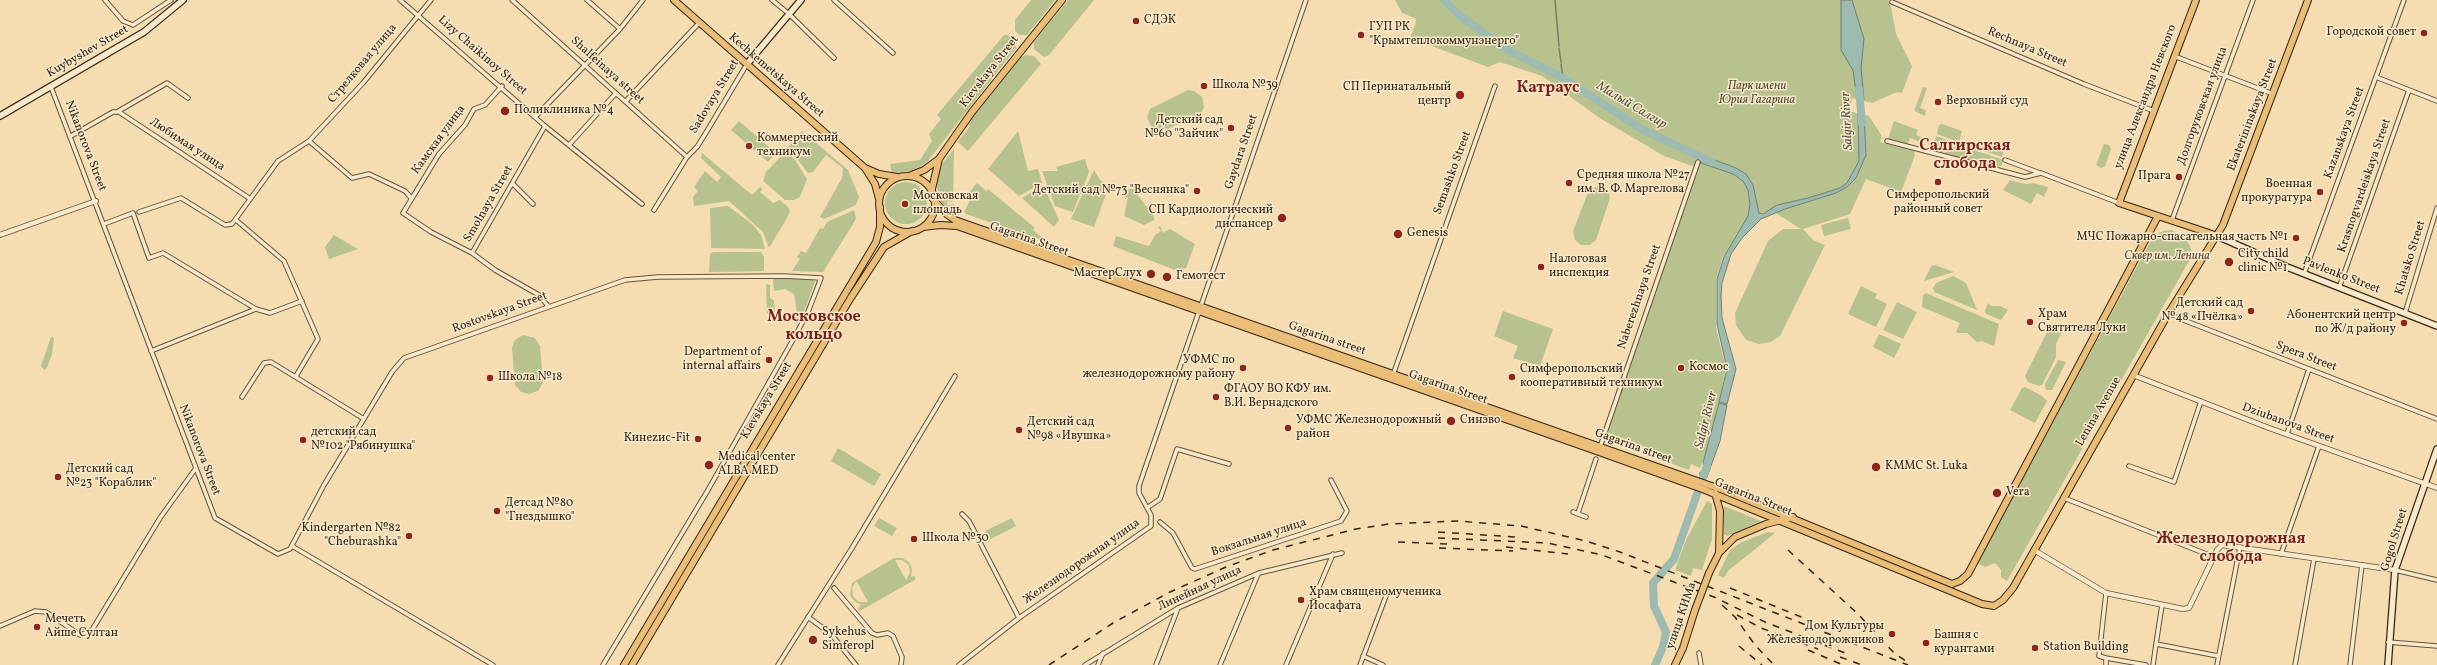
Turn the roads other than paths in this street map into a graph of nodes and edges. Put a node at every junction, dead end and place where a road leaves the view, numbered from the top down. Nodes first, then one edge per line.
1 (105, 0) edge
2 (171, 0) edge
3 (182, 0) edge
4 (400, 0) edge
5 (431, 0) edge
6 (512, 0) edge
7 (587, 0) edge
8 (643, 0) edge
9 (674, 0) edge
10 (772, 0) edge
11 (801, 0) edge
12 (834, 0) edge
13 (1062, 0) edge
14 (1306, 0) edge
15 (2196, 0) edge
16 (2254, 0) edge
17 (2308, 0) edge
18 (2404, 0) edge
19 (1892, 2) dead end
20 (418, 14) junction
21 (789, 14) junction
22 (700, 23) junction
23 (620, 29) junction
24 (893, 53) dead end
25 (2174, 56) junction
26 (834, 58) dead end
27 (584, 64) junction
28 (747, 64) junction
29 (2225, 75) junction
30 (2376, 77) junction
31 (502, 86) junction
32 (1495, 86) dead end
33 (51, 87) junction
34 (2409, 90) junction
35 (616, 93) junction
36 (2273, 94) junction
37 (188, 98) dead end
38 (626, 101) junction
39 (2437, 101) edge
40 (2154, 111) junction
41 (115, 112) junction
42 (0, 116) edge
43 (536, 116) junction
44 (545, 126) junction
45 (71, 136) junction
46 (309, 141) junction
47 (1887, 141) dead end
48 (569, 145) junction
49 (687, 157) junction
50 (938, 159) junction
51 (2004, 160) dead end
52 (1698, 162) dead end
53 (865, 168) junction
54 (2041, 173) junction
55 (908, 176) junction
56 (899, 177) junction
57 (513, 184) junction
58 (932, 196) junction
59 (249, 198) junction
60 (411, 198) junction
61 (879, 199) junction
62 (96, 201) junction
63 (2119, 203) junction
64 (534, 204) dead end
65 (642, 204) dead end
66 (880, 207) junction
67 (2437, 208) edge
68 (654, 210) dead end
69 (140, 212) dead end
70 (2158, 216) junction
71 (236, 220) junction
72 (2172, 220) junction
73 (104, 224) junction
74 (923, 227) junction
75 (912, 231) junction
76 (0, 235) edge
77 (2215, 235) junction
78 (472, 253) junction
79 (2304, 274) junction
80 (2339, 288) junction
81 (302, 301) junction
82 (548, 306) junction
83 (256, 309) junction
84 (1198, 309) junction
85 (2404, 313) junction
86 (2168, 314) junction
87 (2437, 326) edge
88 (151, 351) junction
89 (2309, 369) junction
90 (2134, 375) junction
91 (296, 376) junction
92 (955, 376) dead end
93 (1393, 377) junction
94 (242, 397) dead end
95 (2201, 401) junction
96 (364, 419) junction
97 (2437, 419) edge
98 (2287, 434) junction
99 (2319, 446) junction
100 (1600, 447) junction
101 (2437, 449) edge
102 (1596, 458) dead end
103 (1229, 464) dead end
104 (2129, 466) dead end
105 (196, 468) junction
106 (1331, 480) dead end
107 (1691, 482) junction
108 (2424, 485) junction
109 (1709, 488) junction
110 (2437, 488) edge
111 (1716, 495) junction
112 (2062, 497) junction
113 (1147, 508) junction
114 (962, 514) dead end
115 (1586, 517) dead end
116 (1793, 517) junction
117 (1778, 521) junction
118 (1160, 522) dead end
119 (292, 546) junction
120 (2240, 547) junction
121 (2034, 550) junction
122 (1342, 553) dead end
123 (1719, 553) junction
124 (1333, 554) junction
125 (2281, 555) junction
126 (2214, 557) junction
127 (2314, 559) junction
128 (2362, 565) junction
129 (2395, 570) junction
130 (1259, 573) junction
131 (2437, 580) edge
132 (834, 588) dead end
133 (2106, 593) junction
134 (1386, 596) dead end
135 (2003, 600) joint
136 (2162, 605) junction
137 (1178, 608) junction
138 (808, 617) junction
139 (1019, 618) junction
140 (0, 626) edge
141 (2388, 642) junction
142 (2156, 644) junction
143 (2437, 646) edge
144 (1103, 652) junction
145 (1698, 653) dead end
146 (1364, 656) junction
147 (2218, 656) junction
148 (2106, 658) junction
149 (493, 665) edge
150 (603, 665) edge
151 (624, 665) edge
152 (632, 665) edge
153 (778, 665) edge
154 (856, 665) edge
155 (901, 665) edge
156 (959, 665) edge
157 (1085, 665) edge
158 (1098, 665) edge
159 (1156, 665) edge
160 (1220, 665) edge
161 (1286, 665) edge
162 (1360, 665) edge
163 (1383, 665) edge
164 (1675, 665) edge
165 (1701, 665) edge
166 (2106, 665) edge
167 (2146, 665) edge
168 (2153, 665) edge
169 (2217, 665) edge
170 (2295, 665) edge
171 (2350, 665) edge
172 (2388, 665) edge

1 - 2 street
3 - 33 main road, Kuybyshev Street
4 - 20 street, Lizy Chaikinoy Street
5 - 20 street, Стрелковая улица
6 - 27 street, Shalfeinaya street
7 - 23 street
8 - 23 street
9 - 22 main road, Kechkemetskaya Street
10 - 21 street
11 - 21 main road, Sadovaya Street
12 - 24 street
13 - 50 main road, Kievskaya Street
14 - 84 street, Gaydara Street
15 - 25 main road, улица Александра Невского
16 - 29 street, Долгоруковская улица
17 - 36 main road, Ekaterininskaya Street
18 - 30 street, Kazanskaya Street
19 - 40 street, Rechnaya Street
20 - 31 street, Lizy Chaikinoy Street
20 - 46 street, Стрелковая улица
21 - 26 street
21 - 28 main road, Sadovaya Street
22 - 28 main road, Kechkemetskaya Street
22 - 38 street
23 - 27 street
25 - 29 street
25 - 40 main road, улица Александра Невского
27 - 35 street, Shalfeinaya street
27 - 43 street
28 - 49 street, Sadovaya Street
28 - 53 main road, Kechkemetskaya Street
29 - 36 street
29 - 72 street, Долгоруковская улица
30 - 34 street
30 - 79 street, Kazanskaya Street
31 - 43 street, Lizy Chaikinoy Street
31 - 60 street, Камская улица
32 - 93 street, Semashko Street
33 - 42 main road, Kuybyshev Street
33 - 45 street, Nikanorova Street
34 - 39 street
34 - 80 street, Krasnogvardeiskaya Street
35 - 38 street, Shalfeinaya street
35 - 48 street
36 - 77 main road, Ekaterininskaya Street
37 - 41 street
38 - 49 street, Shalfeinaya street
40 - 63 main road, улица Александра Невского
41 - 45 street
41 - 59 street, Любимая улица
43 - 44 street, Lizy Chaikinoy Street
44 - 48 street, Lizy Chaikinoy Street
44 - 57 street, Smolnaya Street
45 - 62 street, Nikanorova Street
46 - 59 street, Стрелковая улица
46 - 60 street
47 - 54 street
48 - 65 street, Lizy Chaikinoy Street
49 - 68 street, Sadovaya Street
50 - 55 main road, Kievskaya Street
50 - 58 main road, Kievskaya Street
51 - 54 street
52 - 100 street, Naberezhnaya Street
53 - 56 main road, Kechkemetskaya Street
53 - 61 main road, Kechkemetskaya Street
54 - 63 street
55 - 56 main road
55 - 58 main road
56 - 61 main road
57 - 64 street
57 - 78 street, Smolnaya Street
58 - 74 main road
58 - 84 main road, Gagarina Street
59 - 71 street, Стрелковая улица
60 - 78 street, Камская улица
61 - 66 main road
62 - 73 street, Nikanorova Street
62 - 76 street
63 - 70 main road
66 - 75 main road
66 - 151 main road, Kievskaya Street
67 - 85 street, Khatsko Street
69 - 71 street
70 - 72 main road
70 - 116 main road, Gagarina street
71 - 81 street
72 - 77 main road
73 - 83 street
73 - 88 street, Nikanorova Street
74 - 75 main road
74 - 84 main road, Gagarina Street
75 - 152 main road, Kievskaya Street
77 - 79 main road, Pavlenko Street
77 - 86 main road, Lenina Avenue
78 - 82 street, Smolnaya Street
79 - 80 main road, Pavlenko Street
80 - 85 main road, Pavlenko Street
81 - 83 street
81 - 91 street
82 - 96 street, Rostovskaya Street
82 - 150 street, Rostovskaya Street
83 - 88 street
84 - 93 main road, Gagarina Street
84 - 113 street, Железнодорожная улица
85 - 87 main road, Pavlenko Street
86 - 89 street, Spera Street
86 - 90 main road, Lenina Avenue
88 - 105 street, Nikanorova Street
89 - 97 street, Spera Street
89 - 98 street
90 - 95 street, Dziubanova Street
90 - 112 main road, Lenina Avenue
91 - 94 street
91 - 96 street
92 - 138 street
93 - 100 main road, Gagarina street
93 - 107 main road, Gagarina Street
95 - 98 street, Dziubanova Street
95 - 104 street
96 - 119 street, Rostovskaya Street
98 - 99 street, Dziubanova Street
99 - 108 street, Dziubanova Street
99 - 125 street
100 - 107 main road, Gagarina street
101 - 108 main road, Gogol Street
102 - 115 street
103 - 113 street
105 - 119 street, Nikanorova Street
105 - 140 street
106 - 118 street, Вокзальная улица
107 - 109 main road, Gagarina Street
108 - 110 street, Dziubanova Street
108 - 129 main road, Gogol Street
109 - 111 main road, Gagarina Street
109 - 116 main road, Gagarina street
111 - 117 main road, Gagarina Street
111 - 123 main road
112 - 121 main road, Lenina Avenue
112 - 126 street
113 - 139 street, Железнодорожная улица
114 - 139 street
116 - 117 main road
117 - 123 main road
117 - 135 main road, Gagarina Street
119 - 149 street
120 - 125 street
120 - 126 street
120 - 147 street
121 - 133 street
121 - 135 main road, Lenina Avenue
122 - 124 street, Линейная улица
123 - 164 main road, улица КИМа, bridge
124 - 130 street, Линейная улица
124 - 161 street
125 - 127 street
126 - 136 street
127 - 128 street
127 - 170 street
128 - 129 street
128 - 171 street
129 - 131 street
129 - 141 main road, Gogol Street
130 - 137 street, Линейная улица
130 - 160 street
132 - 155 street
133 - 136 street
133 - 148 street
134 - 146 street
136 - 142 street
137 - 144 street, Линейная улица
137 - 159 street
138 - 153 street
138 - 154 street
139 - 156 street, Железнодорожная улица
141 - 143 street
141 - 172 main road, Gogol Street
142 - 147 street
142 - 168 street
144 - 157 street, Линейная улица
144 - 158 street
145 - 165 street
146 - 162 street
146 - 163 street
147 - 169 street
148 - 166 street
148 - 167 street

